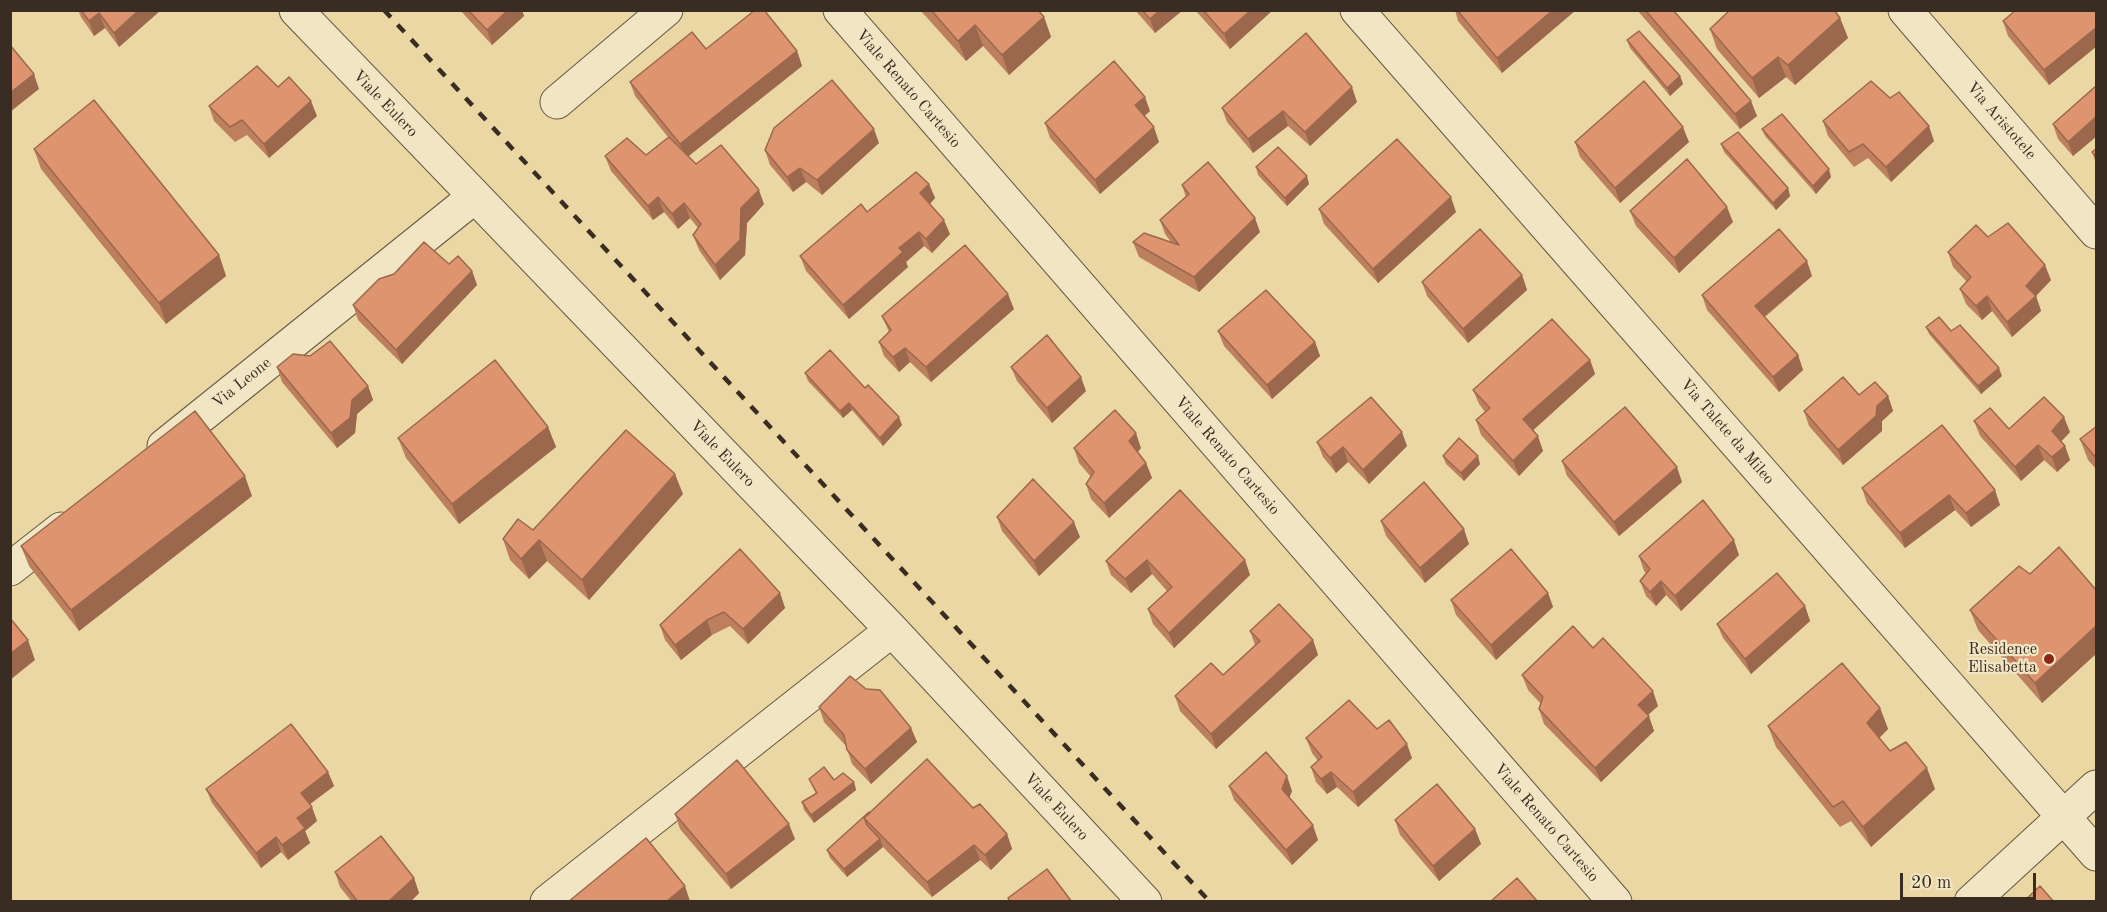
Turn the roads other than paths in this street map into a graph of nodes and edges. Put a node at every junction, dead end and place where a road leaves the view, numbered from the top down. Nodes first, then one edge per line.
1 (296, 10) edge
2 (666, 10) edge
3 (840, 10) edge
4 (1357, 10) edge
5 (1905, 10) edge
6 (557, 102) dead end
7 (474, 197) junction
8 (2097, 232) edge
9 (140, 465) edge
10 (85, 510) edge
11 (10, 569) edge
12 (892, 630) junction
13 (2097, 787) edge
14 (2064, 816) junction
15 (2097, 854) edge
16 (547, 902) edge
17 (1145, 902) edge
18 (1615, 902) edge
19 (1971, 902) edge

1 - 7 street, Viale Eulero
2 - 6 street
3 - 18 street, Viale Renato Cartesio
4 - 14 street, Via Talete da Mileo
5 - 8 street, Via Aristotele
7 - 9 street, Via Leone
7 - 12 street, Viale Eulero
10 - 11 street
12 - 16 street
12 - 17 street, Viale Eulero
13 - 14 street
14 - 15 street, Via Talete da Mileo
14 - 19 street

